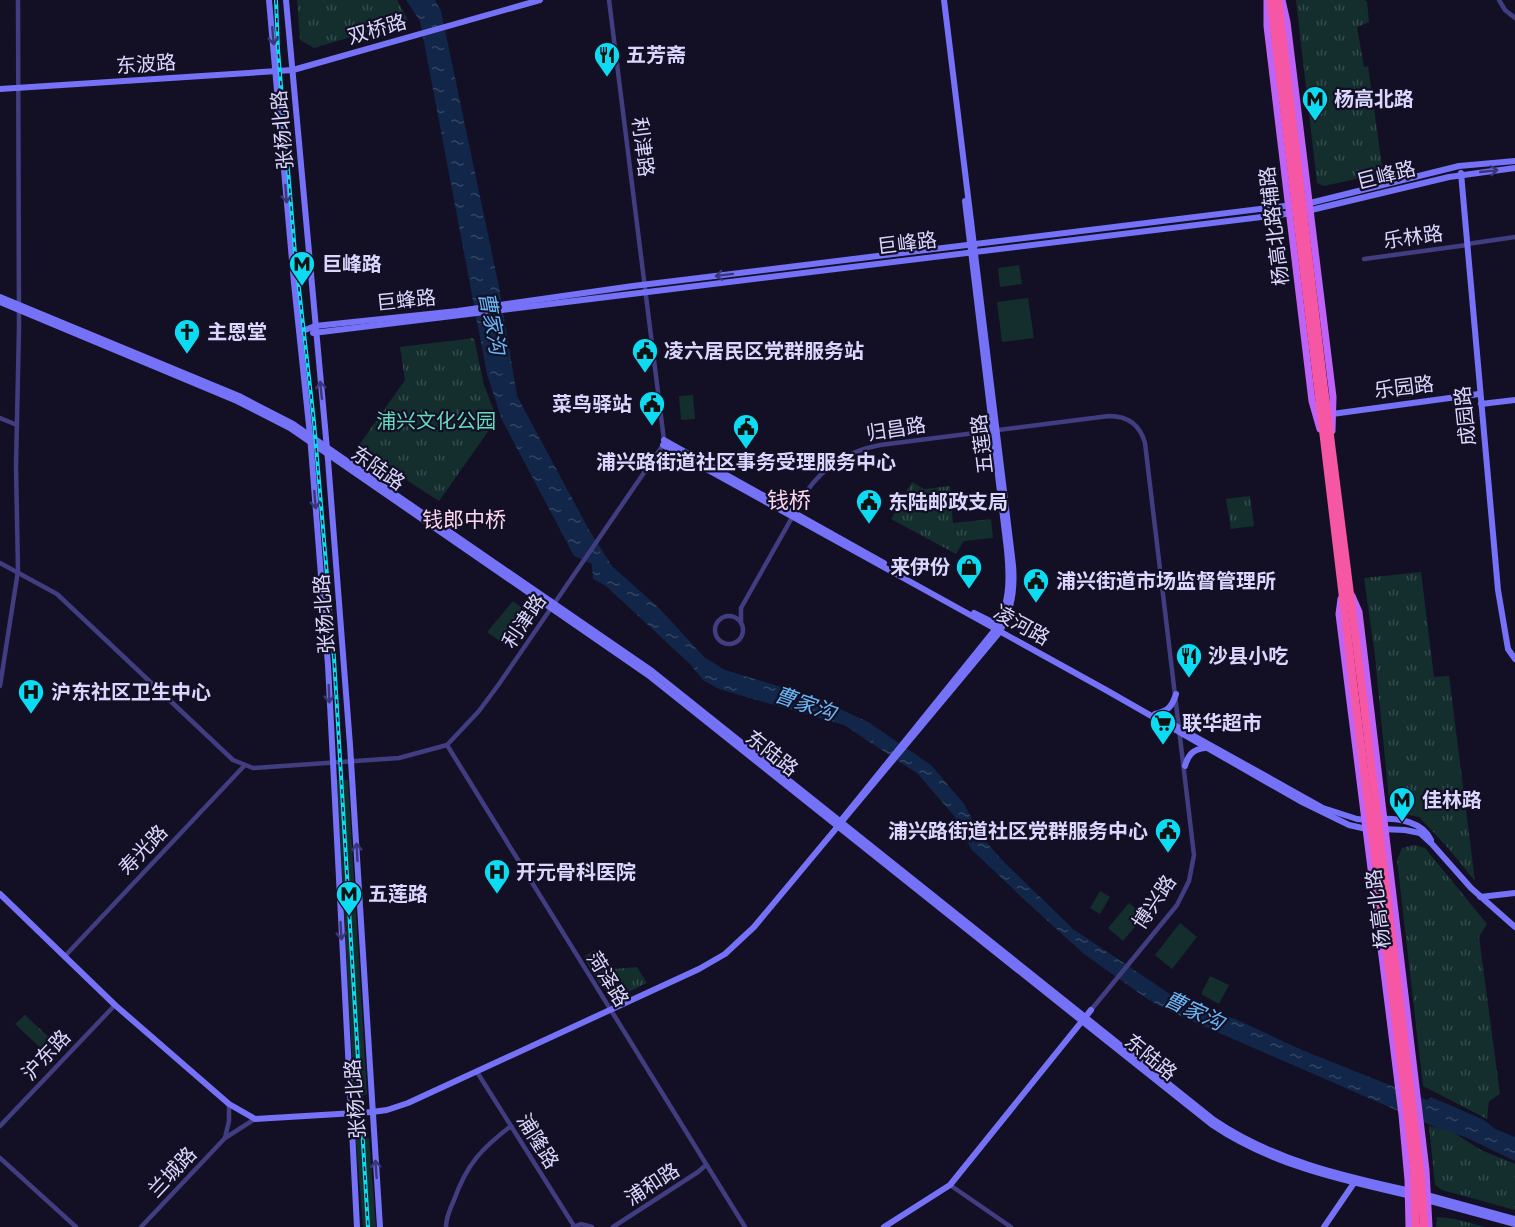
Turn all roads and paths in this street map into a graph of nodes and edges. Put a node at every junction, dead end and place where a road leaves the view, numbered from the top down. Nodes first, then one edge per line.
1 (18, 0) edge
2 (269, 0) edge
3 (286, 0) edge
4 (540, 0) edge
5 (609, 0) edge
6 (942, 0) edge
7 (1269, 0) edge
8 (1280, 0) edge
9 (1499, 0) edge
10 (1515, 18) edge
11 (1279, 42) junction
12 (293, 70) junction
13 (276, 73) junction
14 (19, 87) junction
15 (0, 88) edge
16 (1515, 161) edge
17 (1459, 166) junction
18 (1515, 168) edge
19 (1461, 174) junction
20 (1309, 207) junction
21 (1289, 210) junction
22 (1515, 237) edge
23 (1467, 244) junction
24 (973, 248) junction
25 (1364, 259) dead end
26 (645, 289) junction
27 (0, 297) edge
28 (0, 302) edge
29 (19, 307) junction
30 (315, 330) junction
31 (300, 332) junction
32 (1479, 394) junction
33 (1515, 400) edge
34 (1481, 404) junction
35 (1332, 414) junction
36 (0, 418) edge
37 (1136, 424) joint
38 (17, 425) junction
39 (995, 431) junction
40 (310, 438) junction
41 (663, 443) junction
42 (1328, 446) junction
43 (327, 450) junction
44 (793, 515) junction
45 (0, 563) edge
46 (18, 571) junction
47 (1346, 590) junction
48 (552, 606) junction
49 (741, 608) junction
50 (729, 616) junction
51 (741, 623) junction
52 (998, 628) junction
53 (1515, 659) edge
54 (0, 686) edge
55 (1358, 689) junction
56 (1176, 694) junction
57 (1155, 714) junction
58 (1180, 731) junction
59 (447, 745) junction
60 (1205, 748) junction
61 (352, 763) junction
62 (332, 764) junction
63 (244, 766) junction
64 (1185, 766) junction
65 (1383, 819) junction
66 (1366, 820) junction
67 (840, 823) junction
68 (1385, 829) junction
69 (1367, 830) junction
70 (1432, 844) junction
71 (0, 894) edge
72 (1515, 894) edge
73 (1482, 898) junction
74 (1515, 927) edge
75 (65, 956) junction
76 (115, 1005) junction
77 (1091, 1010) joint
78 (610, 1011) junction
79 (1083, 1020) junction
80 (477, 1072) junction
81 (229, 1104) junction
82 (372, 1112) junction
83 (352, 1113) junction
84 (255, 1119) junction
85 (0, 1126) edge
86 (511, 1126) junction
87 (225, 1138) junction
88 (0, 1158) edge
89 (706, 1165) junction
90 (1354, 1183) junction
91 (950, 1185) junction
92 (1409, 1193) junction
93 (1428, 1198) junction
94 (1515, 1219) edge
95 (1515, 1224) edge
96 (573, 1226) edge
97 (76, 1227) edge
98 (141, 1227) edge
99 (357, 1227) edge
100 (380, 1227) edge
101 (446, 1227) edge
102 (592, 1227) edge
103 (613, 1227) edge
104 (745, 1227) edge
105 (884, 1227) edge
106 (1011, 1227) edge
107 (1324, 1227) edge
108 (1409, 1227) edge
109 (1416, 1227) edge
110 (1424, 1227) edge
111 (1430, 1227) edge

1 - 14 street
2 -> 13 main road, 张杨北路
3 - 12 main road, 张杨北路
4 - 12 main road, 双桥路
5 - 26 street, 利津路
6 - 24 main road, 五莲路
7 - 11 highway, 杨高北路
7 - 21 main road, 杨高北路辅路
8 - 11 highway, 杨高北路
8 - 20 main road, 杨高北路辅路
9 - 10 street
11 - 42 highway, 杨高北路, bridge
12 - 13 main road, 东波路
12 - 30 main road, 张杨北路
13 - 14 main road, 东波路
13 -> 31 main road, 张杨北路
14 - 15 main road, 东波路
14 - 29 street
16 - 17 main road, 巨峰路
17 - 19 main road, 成园路
17 - 20 main road, 巨峰路
19 -> 18 main road, 巨峰路
19 - 20 main road, 巨峰路
19 - 23 main road, 成园路
20 - 21 main road, 巨峰路
20 - 35 main road, 杨高北路辅路
21 - 24 main road, 巨峰路
21 - 42 main road, 杨高北路辅路
22 - 23 street, 乐林路
23 - 25 street, 乐林路
23 - 32 main road, 成园路
24 - 26 main road, 巨峰路
24 - 39 main road, 五莲路
26 - 30 main road, 巨峰路
26 - 41 street, 利津路
27 - 29 main road, 东陆路
28 - 29 main road, 东陆路
29 - 38 street
29 - 40 main road, 东陆路
30 - 31 main road, 巨峰路
43 -> 30 main road, 张杨北路
31 - 40 main road, 张杨北路
32 - 34 main road, 成园路
32 - 35 main road, 乐园路
33 - 34 main road
34 - 53 main road, 成园路
35 - 42 main road, 杨高北路辅路
36 - 38 street
37 - 39 street, 归昌路
37 - 56 street, 博兴路
38 - 46 street
39 - 44 street, 归昌路
39 - 52 main road, 五莲路
40 - 43 main road, 东陆路
40 -> 62 main road, 张杨北路
41 - 44 main road, 凌河路
41 - 48 street, 利津路
42 - 47 highway, 杨高北路
43 - 48 main road, 东陆路
43 - 61 main road, 张杨北路
44 - 49 street, 归昌路
44 - 52 main road, 凌河路
45 - 46 street
46 - 54 street
46 - 63 street
47 - 55 highway, 杨高北路
47 - 65 main road, 杨高北路
47 - 66 main road, 杨高北路
48 - 59 street, 利津路
48 - 67 main road, 东陆路
49 - 50 street, 归昌路
49 - 51 street, 归昌路
50 - 51 street
50 - 51 street, 归昌路
52 - 57 main road, 凌河路
52 - 58 main road, 凌河路
52 - 67 main road, 五莲路
55 - 109 highway, 杨高北路, bridge
55 - 110 highway, 杨高北路, bridge
56 - 57 main road
56 - 58 street, 博兴路
57 - 58 main road, 凌河路
58 - 60 main road, 凌河路
58 - 64 street, 博兴路
58 - 66 main road, 凌河路
59 - 61 street
59 - 78 street, 菏泽路
60 - 64 main road
60 - 69 main road, 凌河路
61 - 62 street
82 -> 61 main road, 张杨北路
62 - 63 street
62 -> 83 main road, 张杨北路
63 - 75 street, 寿光路
64 - 77 street, 博兴路
65 - 66 main road
65 - 68 main road, 杨高北路
65 - 70 main road
66 - 69 main road, 杨高北路
67 - 78 main road, 五莲路
67 - 79 main road, 东陆路
68 - 69 main road
68 - 70 main road
68 - 93 main road, 杨高北路
69 - 92 main road, 杨高北路
70 - 73 main road
71 - 75 main road
72 - 73 main road
73 - 74 main road
75 - 76 main road
76 - 81 main road
76 - 85 street, 沪东路
77 - 79 main road, 博兴路
78 - 80 main road, 五莲路
78 - 89 street, 菏泽路
79 - 90 main road, 东陆路
79 - 91 main road, 博兴路
79 - 92 main road, 东陆路
80 - 82 main road, 五莲路
80 - 86 street, 浦隆路
81 - 84 main road
81 - 87 street
82 - 83 main road, 五莲路
100 -> 82 main road, 张杨北路
83 - 84 main road, 五莲路
83 - 99 main road, 张杨北路
84 - 87 street, 兰城路
86 - 96 street, 浦隆路
86 - 101 street
87 - 98 street, 兰城路
88 - 97 street
89 - 103 street, 浦和路
89 - 104 street, 菏泽路
90 - 92 main road, 东陆路
90 - 107 main road
91 - 105 main road, 博兴路
91 - 106 street
92 - 93 main road, 东陆路
92 - 108 main road, 杨高北路
93 - 94 main road, 东陆路
93 - 95 main road, 东陆路
93 - 111 main road, 杨高北路
96 - 102 street, 浦隆路

